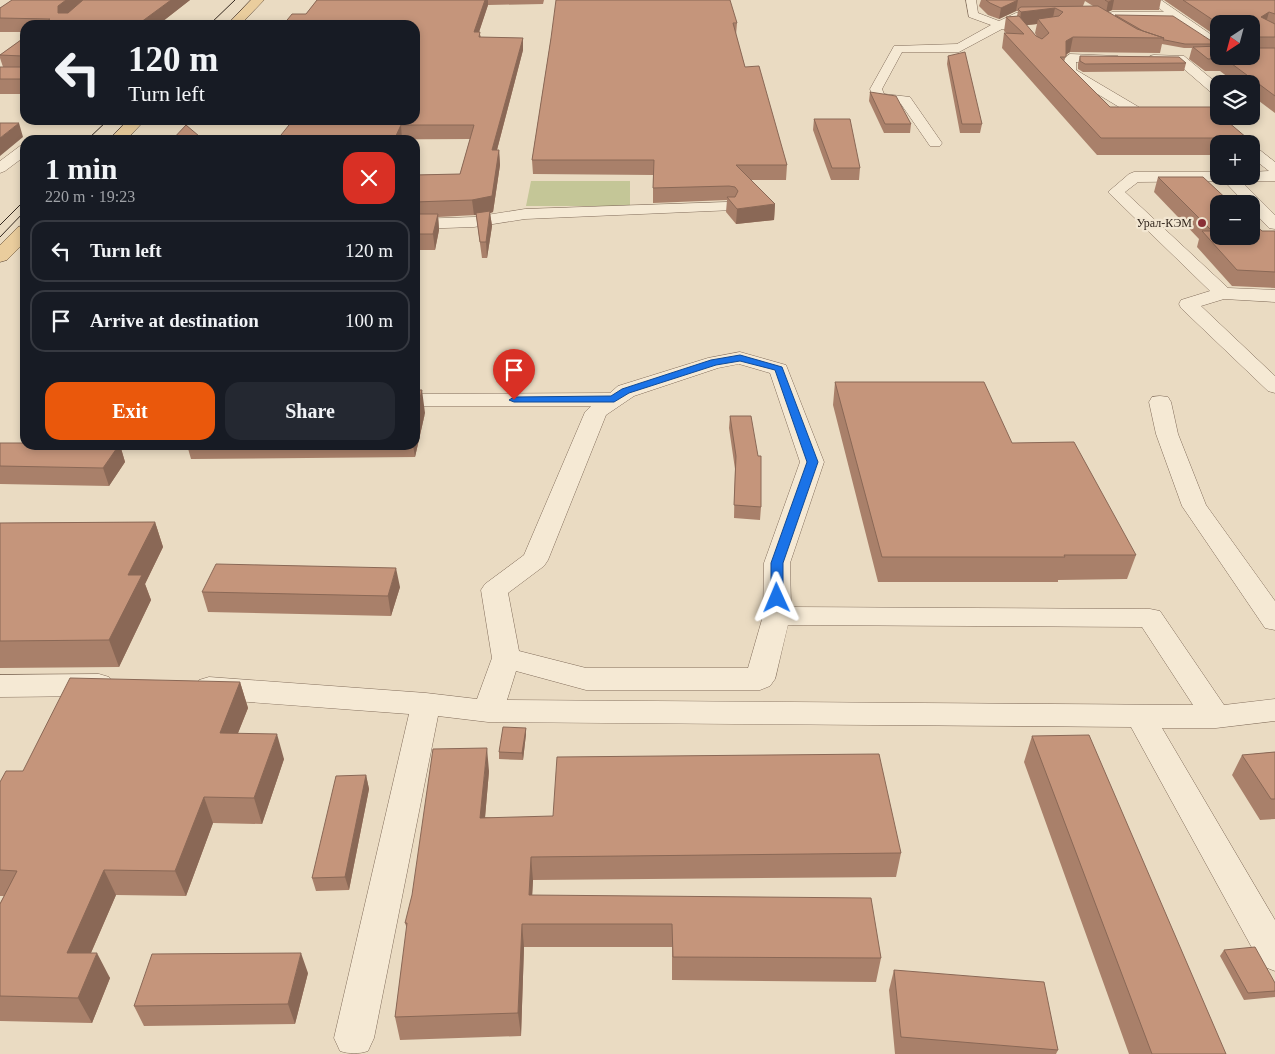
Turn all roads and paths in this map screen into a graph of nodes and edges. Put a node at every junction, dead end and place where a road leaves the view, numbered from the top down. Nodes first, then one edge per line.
1 (258, 0) edge
2 (970, 0) edge
3 (1154, 0) edge
4 (1059, 12) edge
5 (1096, 15) edge
6 (1112, 15) edge
7 (1176, 15) junction
8 (238, 20) edge
9 (1000, 25) junction
10 (1120, 28) edge
11 (1023, 29) edge
12 (1151, 46) edge
13 (1210, 46) edge
14 (1192, 53) dead end
15 (1125, 59) edge
16 (1144, 59) edge
17 (1210, 90) edge
18 (1174, 115) edge
19 (132, 125) edge
20 (122, 135) edge
21 (935, 143) dead end
22 (20, 153) edge
23 (1260, 157) edge
24 (0, 168) edge
25 (1275, 169) edge
26 (1210, 176) edge
27 (1260, 176) edge
28 (1275, 176) edge
29 (1238, 185) edge
30 (728, 207) edge
31 (420, 224) edge
32 (1275, 224) edge
33 (20, 238) edge
34 (0, 256) edge
35 (1223, 293) junction
36 (1275, 296) edge
37 (1275, 387) edge
38 (614, 399) junction
39 (420, 400) edge
40 (1160, 402) dead end
41 (777, 616) junction
42 (1275, 621) edge
43 (506, 658) junction
44 (128, 685) edge
45 (178, 685) edge
46 (0, 686) edge
47 (426, 704) junction
48 (1275, 710) edge
49 (488, 711) junction
50 (1140, 716) junction
51 (1216, 716) junction
52 (1275, 954) edge
53 (354, 1038) dead end

1 - 8 main road
2 - 9 lane
3 - 7 lane
4 - 9 lane
5 - 10 lane
6 - 7 lane
7 - 13 lane
9 - 11 lane
9 - 21 lane
12 - 14 lane
15 - 18 lane
16 - 17 lane
19 - 20 main road
22 - 24 lane
23 - 25 lane
26 - 35 lane
27 - 28 lane
29 - 32 lane
30 - 31 lane
33 - 34 main road
35 - 36 lane
35 - 37 lane
38 - 39 lane
38 - 41 lane
38 - 43 lane
40 - 42 lane
41 - 43 lane
41 - 51 lane
43 - 49 lane
44 - 46 lane
45 - 47 lane
47 - 49 lane
47 - 53 lane
48 - 51 lane
49 - 50 lane
50 - 51 lane
50 - 52 lane

